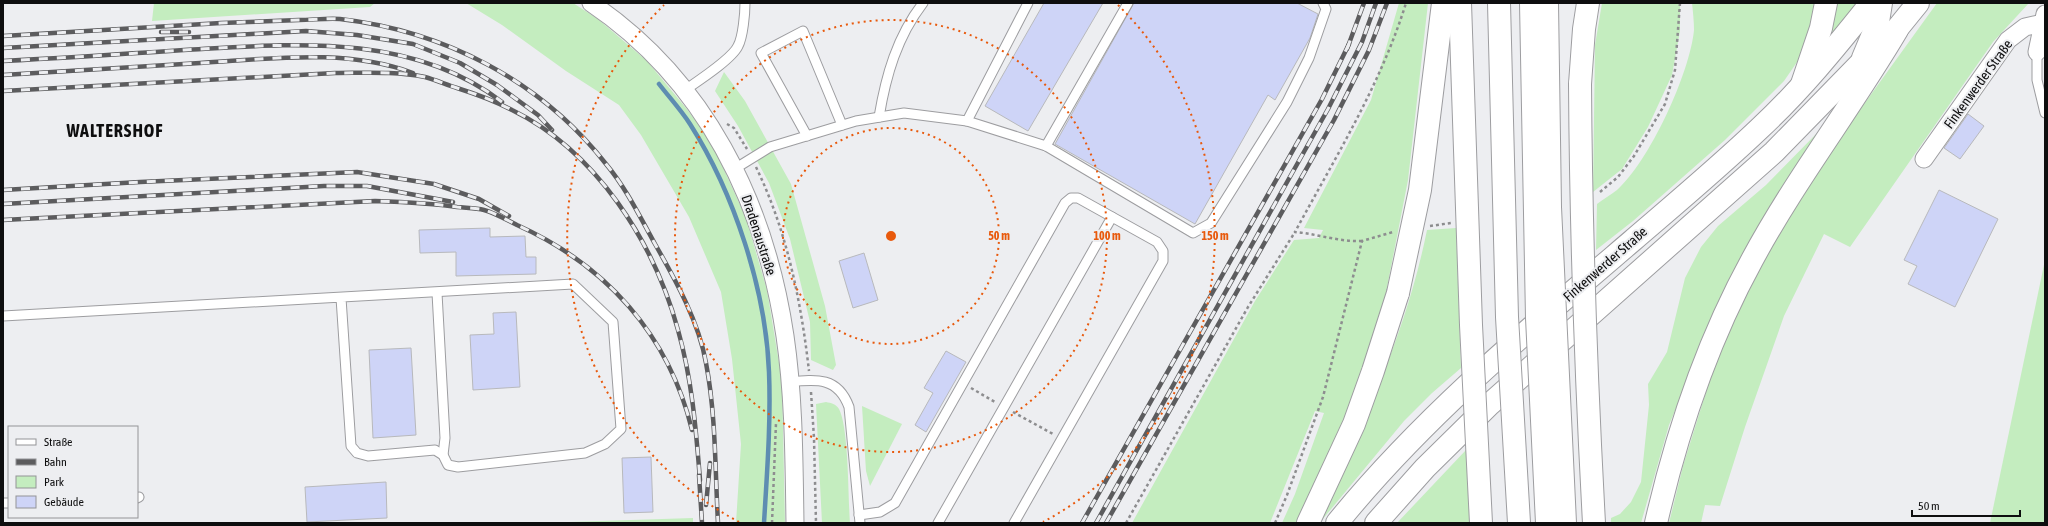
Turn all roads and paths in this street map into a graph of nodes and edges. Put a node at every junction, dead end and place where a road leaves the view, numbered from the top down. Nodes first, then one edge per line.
1 (591, 3) edge
2 (745, 3) edge
3 (923, 3) edge
4 (1028, 3) edge
5 (1128, 3) edge
6 (1323, 3) edge
7 (1406, 3) edge
8 (1443, 3) edge
9 (1460, 3) edge
10 (1499, 3) edge
11 (1530, 3) edge
12 (1547, 3) edge
13 (1588, 3) edge
14 (1826, 3) edge
15 (1871, 3) edge
16 (1882, 3) edge
17 (1918, 3) edge
18 (2044, 17) edge
19 (1896, 30) junction
20 (2037, 52) joint
21 (1860, 64) junction
22 (1802, 84) junction
23 (685, 90) junction
24 (2045, 113) edge
25 (879, 117) junction
26 (967, 121) junction
27 (842, 125) junction
28 (807, 136) junction
29 (1046, 146) junction
30 (1924, 159) dead end
31 (736, 168) junction
32 (1112, 216) junction
33 (1295, 232) junction
34 (1362, 241) dead end
35 (437, 293) junction
36 (341, 298) junction
37 (3, 316) edge
38 (790, 382) junction
39 (776, 415) dead end
40 (444, 455) junction
41 (859, 519) edge
42 (772, 523) edge
43 (795, 523) edge
44 (938, 523) edge
45 (1014, 523) edge
46 (1126, 523) edge
47 (1308, 523) edge
48 (1337, 523) edge
49 (1376, 523) edge
50 (1482, 523) edge
51 (1519, 523) edge
52 (1547, 523) edge
53 (1565, 523) edge
54 (1594, 523) edge
55 (1656, 523) edge

1 - 23 street, Dradenaustraße
2 - 23 lane
3 - 25 lane
4 - 26 lane
5 - 29 lane
6 - 29 lane
7 - 33 path
8 - 47 main road, bridge
9 - 50 main road, bridge
10 - 51 main road, bridge
11 - 52 main road, bridge
12 - 53 main road, bridge
13 - 54 main road, bridge
14 - 22 main road
15 - 22 main road, Finkenwerder Straße
16 - 21 main road, Finkenwerder Straße
17 - 19 main road, Finkenwerder Straße
18 - 20 street, Finkenwerder Straße
18 - 30 street, Finkenwerder Straße
19 - 21 main road, Finkenwerder Straße
19 - 55 main road
20 - 24 lane
21 - 49 main road, Finkenwerder Straße
22 - 48 main road, Finkenwerder Straße
23 - 31 street, Dradenaustraße
25 - 26 lane
25 - 27 lane
26 - 29 lane
27 - 28 lane
27 - 28 lane
28 - 31 lane
31 - 38 street, Dradenaustraße
32 - 41 lane
32 - 44 lane
32 - 45 lane
33 - 34 path
33 - 46 path
35 - 36 lane
35 - 40 lane
35 - 40 lane
36 - 37 lane
36 - 40 lane
38 - 41 lane
38 - 43 street, Dradenaustraße
39 - 42 path

